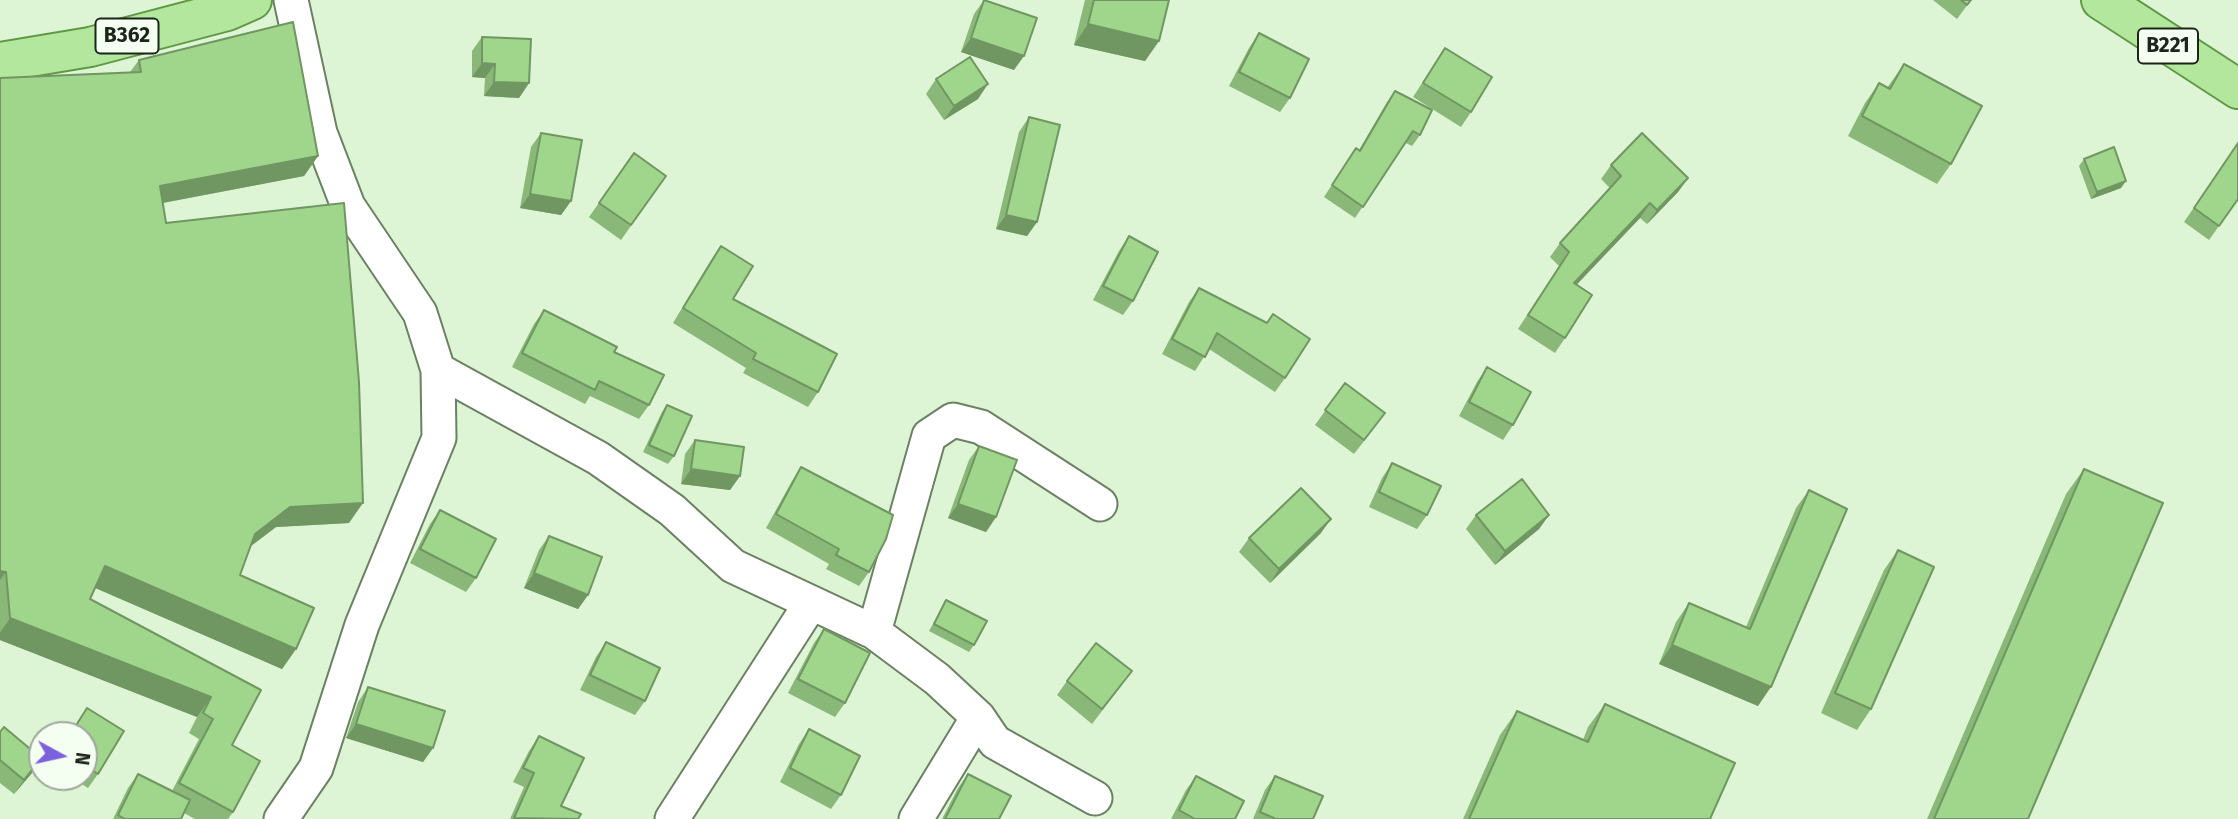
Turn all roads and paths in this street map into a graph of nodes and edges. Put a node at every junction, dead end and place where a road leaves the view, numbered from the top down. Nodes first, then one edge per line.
1 (252, 0) edge
2 (291, 0) edge
3 (2101, 0) edge
4 (0, 62) edge
5 (2238, 89) edge
6 (438, 370) junction
7 (1100, 504) dead end
8 (811, 603) junction
9 (874, 632) junction
10 (978, 717) junction
11 (1095, 798) dead end
12 (281, 819) edge
13 (672, 819) edge
14 (916, 819) edge

1 - 4 main road, B362
2 - 6 street
3 - 5 main road, B221
6 - 8 street
6 - 12 street
7 - 9 street
8 - 9 street
8 - 13 street
9 - 10 street
10 - 11 street
10 - 14 street

